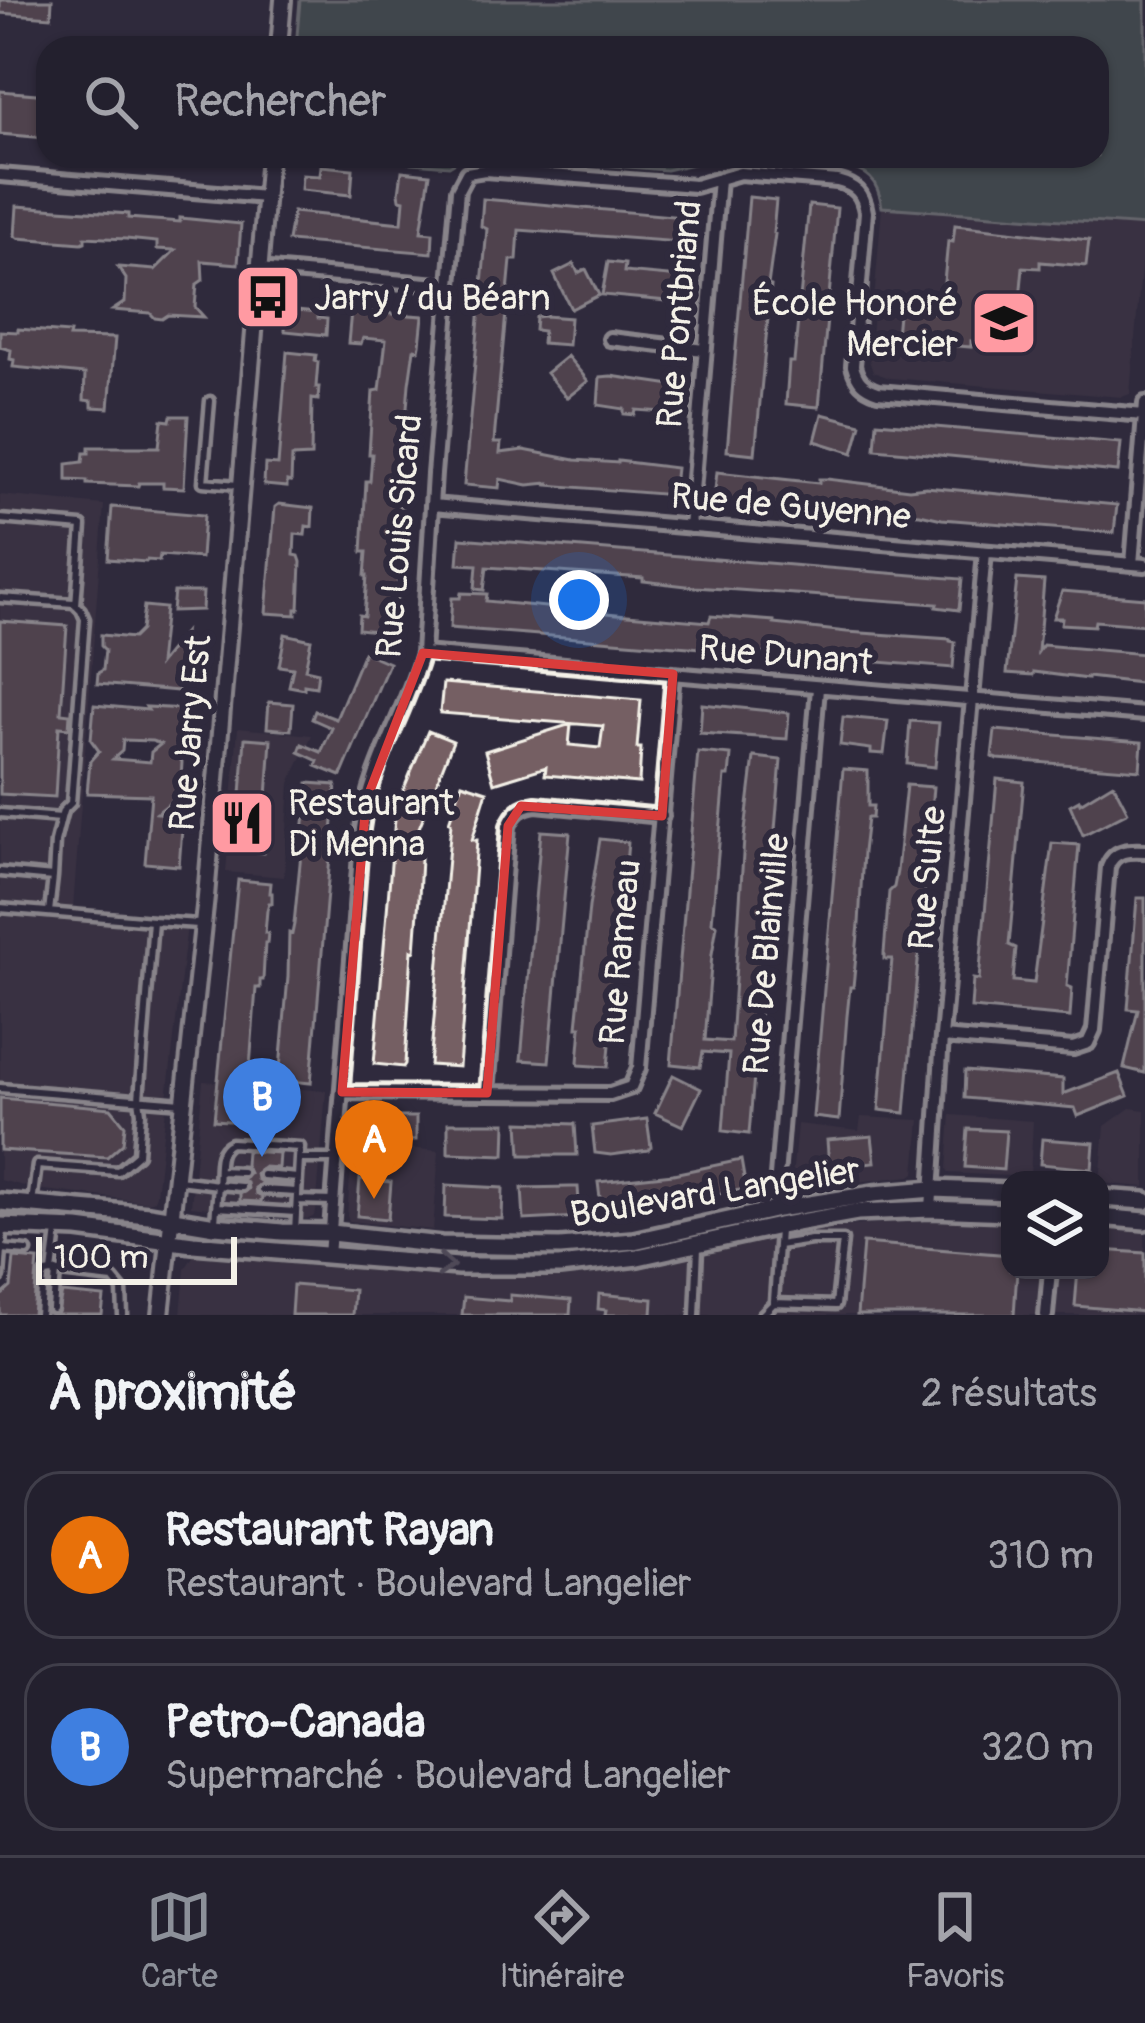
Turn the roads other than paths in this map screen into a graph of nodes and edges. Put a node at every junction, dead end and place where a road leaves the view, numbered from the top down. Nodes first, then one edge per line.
1 (283, 0) edge
2 (280, 36) edge
3 (268, 168) edge
4 (0, 175) edge
5 (719, 178) junction
6 (266, 197) junction
7 (259, 269) junction
8 (449, 286) junction
9 (610, 339) dead end
10 (704, 350) junction
11 (210, 401) dead end
12 (1145, 403) edge
13 (1144, 416) edge
14 (241, 485) junction
15 (432, 505) junction
16 (0, 519) edge
17 (690, 527) junction
18 (985, 552) junction
19 (1139, 564) edge
20 (0, 598) edge
21 (76, 604) junction
22 (423, 653) junction
23 (673, 674) junction
24 (818, 688) junction
25 (971, 699) junction
26 (1145, 714) edge
27 (0, 813) edge
28 (662, 816) junction
29 (61, 818) junction
30 (1145, 851) edge
31 (0, 872) edge
32 (53, 877) junction
33 (0, 908) edge
34 (49, 912) junction
35 (153, 921) junction
36 (202, 925) junction
37 (942, 1037) junction
38 (0, 1088) edge
39 (342, 1092) junction
40 (488, 1093) junction
41 (139, 1099) junction
42 (182, 1103) junction
43 (299, 1159) junction
44 (336, 1159) junction
45 (219, 1171) junction
46 (242, 1172) dead end
47 (263, 1175) dead end
48 (298, 1178) junction
49 (175, 1180) junction
50 (218, 1185) junction
51 (241, 1187) dead end
52 (933, 1189) junction
53 (262, 1190) dead end
54 (1001, 1192) edge
55 (297, 1196) junction
56 (1109, 1199) edge
57 (1145, 1201) edge
58 (0, 1202) edge
59 (332, 1202) junction
60 (32, 1204) junction
61 (217, 1207) junction
62 (931, 1209) junction
63 (296, 1212) junction
64 (1001, 1212) edge
65 (778, 1217) junction
66 (170, 1218) junction
67 (1109, 1218) edge
68 (1145, 1221) edge
69 (2, 1226) edge
70 (215, 1226) junction
71 (57, 1228) junction
72 (295, 1232) junction
73 (331, 1233) junction
74 (167, 1239) junction
75 (698, 1244) junction
76 (778, 1245) junction
77 (2, 1249) edge
78 (27, 1251) dead end
79 (329, 1256) junction
80 (54, 1272) junction
81 (0, 1277) edge
82 (1049, 1279) edge
83 (774, 1303) junction
84 (53, 1309) dead end
85 (40, 1315) edge
86 (123, 1315) edge
87 (161, 1315) edge
88 (695, 1315) edge
89 (762, 1315) edge
90 (1046, 1315) edge

1 - 2 street
3 - 6 street, Rue Jarry Est
4 - 6 street
5 - 8 street, Rue Louis Sicard
5 - 10 street, Rue Pontbriand
5 - 13 street
6 - 7 street, Rue Jarry Est
7 - 8 street
7 - 14 street, Rue Jarry Est
8 - 15 street, Rue Louis Sicard
9 - 10 street
10 - 17 street, Rue Pontbriand
11 - 14 lane
12 - 13 street
13 - 19 street
14 - 36 street, Rue Jarry Est
15 - 17 street, Rue de Guyenne
15 - 22 street, Rue Louis Sicard
16 - 21 lane
17 - 18 street, Rue de Guyenne
18 - 19 street, Rue de Guyenne
18 - 25 street, Rue Sulte
20 - 21 lane
21 - 29 lane
22 - 23 street, Rue Dunant
22 - 39 street, Rue Louis Sicard
23 - 24 street, Rue Dunant
23 - 28 street, Rue Rameau
24 - 25 street, Rue Dunant
24 - 65 street, Rue De Blainville
25 - 26 street, Rue Dunant
25 - 37 street, Rue Sulte
27 - 29 lane
28 - 40 street, Rue Rameau
28 - 40 street
29 - 32 lane
30 - 37 street
31 - 32 lane
32 - 34 lane
33 - 34 lane
34 - 35 lane
35 - 36 lane
35 - 41 lane
36 - 42 street, Rue Jarry Est
37 - 52 street, Rue Sulte
38 - 41 lane
39 - 40 street, Rue Rameau
39 - 44 street, Rue Louis Sicard
41 - 42 lane
41 - 60 lane
42 - 49 street, Rue Jarry Est
43 - 44 lane
43 - 45 lane
43 - 48 lane
44 - 59 street, Rue Louis Sicard
45 - 46 lane
45 - 50 lane
47 - 48 lane
48 - 55 lane
49 - 50 lane
49 - 66 street, Rue Jarry Est
50 - 51 lane
50 - 61 lane
52 - 54 main road, Boulevard Langelier
52 - 62 street, Rue Sulte
52 - 65 main road, Boulevard Langelier
53 - 55 lane
55 - 59 lane
55 - 63 lane
56 - 57 main road
58 - 60 main road, Boulevard Langelier
59 - 73 street, Rue Louis Sicard
60 - 66 main road, Boulevard Langelier
61 - 63 lane
61 - 70 lane
62 - 64 main road, Boulevard Langelier
62 - 65 main road, Boulevard Langelier
63 - 72 lane
65 - 73 main road, Boulevard Langelier
65 - 75 main road, Boulevard Langelier
65 - 76 lane
66 - 70 main road, Boulevard Langelier
66 - 74 street, Rue Jarry Est
67 - 68 main road
69 - 71 main road, Boulevard Langelier
69 - 77 lane
70 - 72 main road, Boulevard Langelier
71 - 74 main road, Boulevard Langelier
71 - 80 lane
72 - 73 main road, Boulevard Langelier
73 - 79 street, Rue Louis Sicard
74 - 79 main road, Boulevard Langelier
74 - 87 street, Rue Jarry Est
79 -> 75 main road, Boulevard Langelier
75 - 88 lane
76 - 83 lane
76 - 83 lane
77 - 78 lane
77 - 81 lane
80 - 84 lane
80 - 85 lane
80 - 86 lane
82 - 90 street
83 - 89 lane

